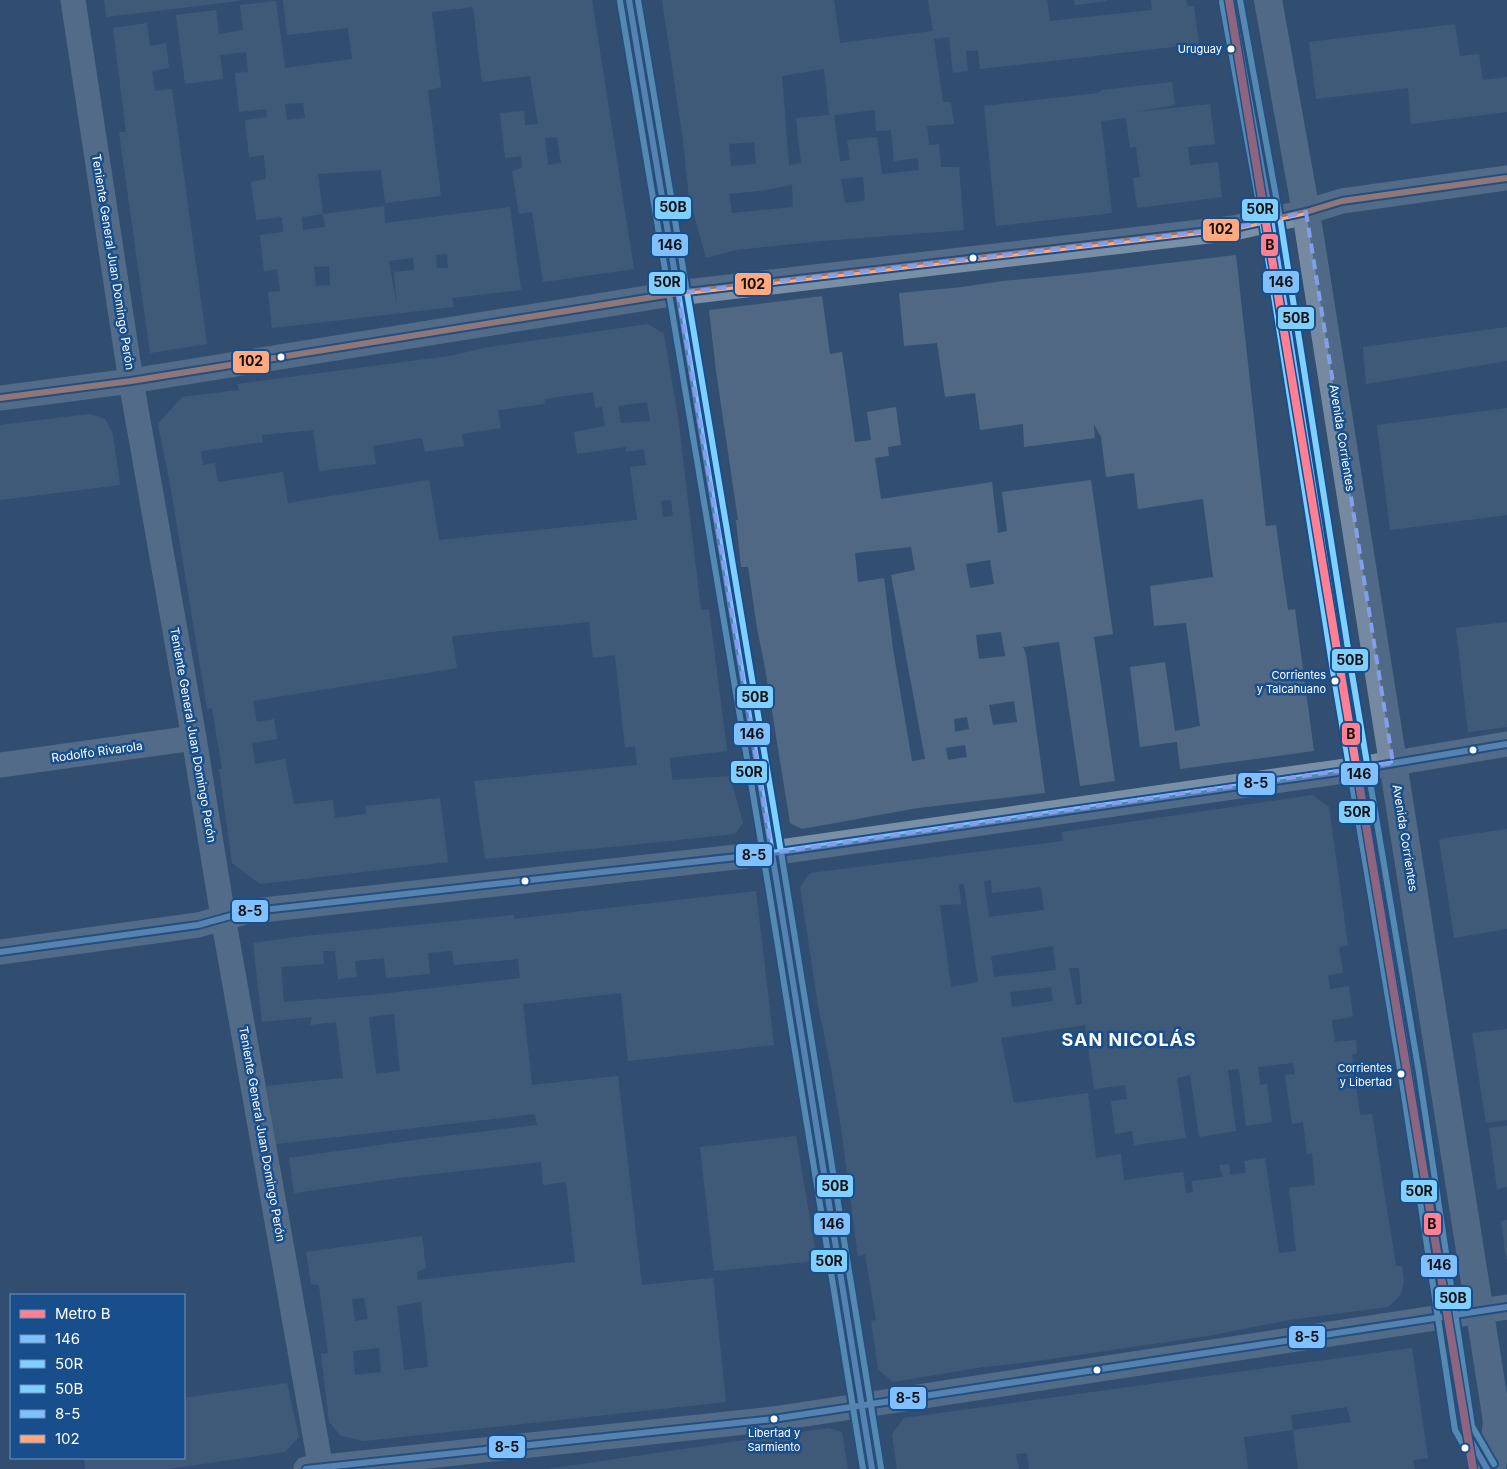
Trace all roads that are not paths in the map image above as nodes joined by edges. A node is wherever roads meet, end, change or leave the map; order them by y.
1 (74, 0) edge
2 (629, 0) edge
3 (1231, 0) edge
4 (1268, 0) edge
5 (1507, 178) edge
6 (1306, 212) junction
7 (1271, 219) junction
8 (678, 293) junction
9 (131, 381) junction
10 (0, 398) edge
11 (194, 738) junction
12 (1507, 744) edge
13 (1393, 763) junction
14 (0, 765) edge
15 (1359, 769) junction
16 (772, 853) junction
17 (223, 917) junction
18 (0, 952) edge
19 (1507, 1307) edge
20 (1480, 1311) junction
21 (1447, 1316) junction
22 (862, 1405) junction
23 (316, 1468) edge
24 (872, 1469) edge
25 (1487, 1469) edge
26 (1492, 1469) edge

1 - 9 street, Teniente General Juan Domingo Perón
2 - 8 street
3 - 7 lane
4 - 6 street, Avenida Corrientes
5 - 6 street
6 - 7 street
6 - 13 street, Avenida Corrientes
7 - 8 street
7 - 15 lane
8 - 9 street
8 - 16 street
9 - 10 street
9 - 11 street, Teniente General Juan Domingo Perón
11 - 14 street, Rodolfo Rivarola
11 - 17 street, Teniente General Juan Domingo Perón
12 - 13 street
13 - 15 street
13 - 20 street, Avenida Corrientes
15 - 16 street
15 - 21 lane
16 - 17 street
16 - 22 street
17 - 18 street
17 - 23 street, Teniente General Juan Domingo Perón
19 - 20 street
20 - 21 street
20 - 26 street, Avenida Corrientes
21 - 22 street
21 - 25 lane
22 - 23 street
22 - 24 street

